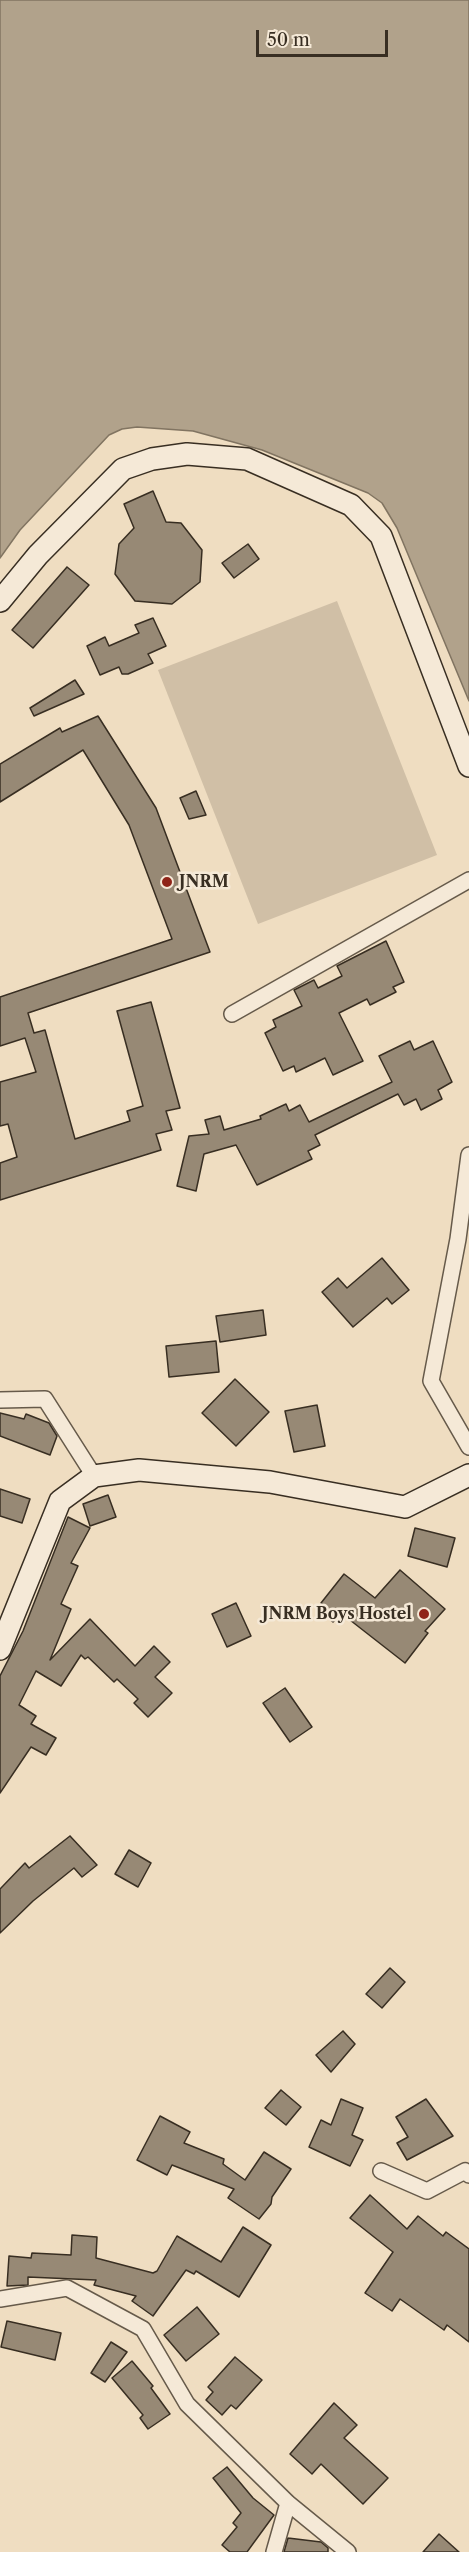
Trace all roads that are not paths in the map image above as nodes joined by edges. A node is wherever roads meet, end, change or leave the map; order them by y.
1 (0, 601) edge
2 (469, 766) edge
3 (469, 880) edge
4 (232, 1014) dead end
5 (469, 1155) edge
6 (0, 1400) edge
7 (469, 1447) edge
8 (469, 1475) edge
9 (94, 1476) junction
10 (0, 1649) edge
11 (381, 2171) dead end
12 (469, 2175) edge
13 (0, 2299) edge
14 (288, 2503) junction
15 (274, 2552) edge
16 (348, 2552) edge

1 - 2 main road
3 - 4 street
5 - 7 street
6 - 9 street
8 - 9 main road
9 - 10 main road
11 - 12 street
13 - 14 street
14 - 15 street
14 - 16 street

